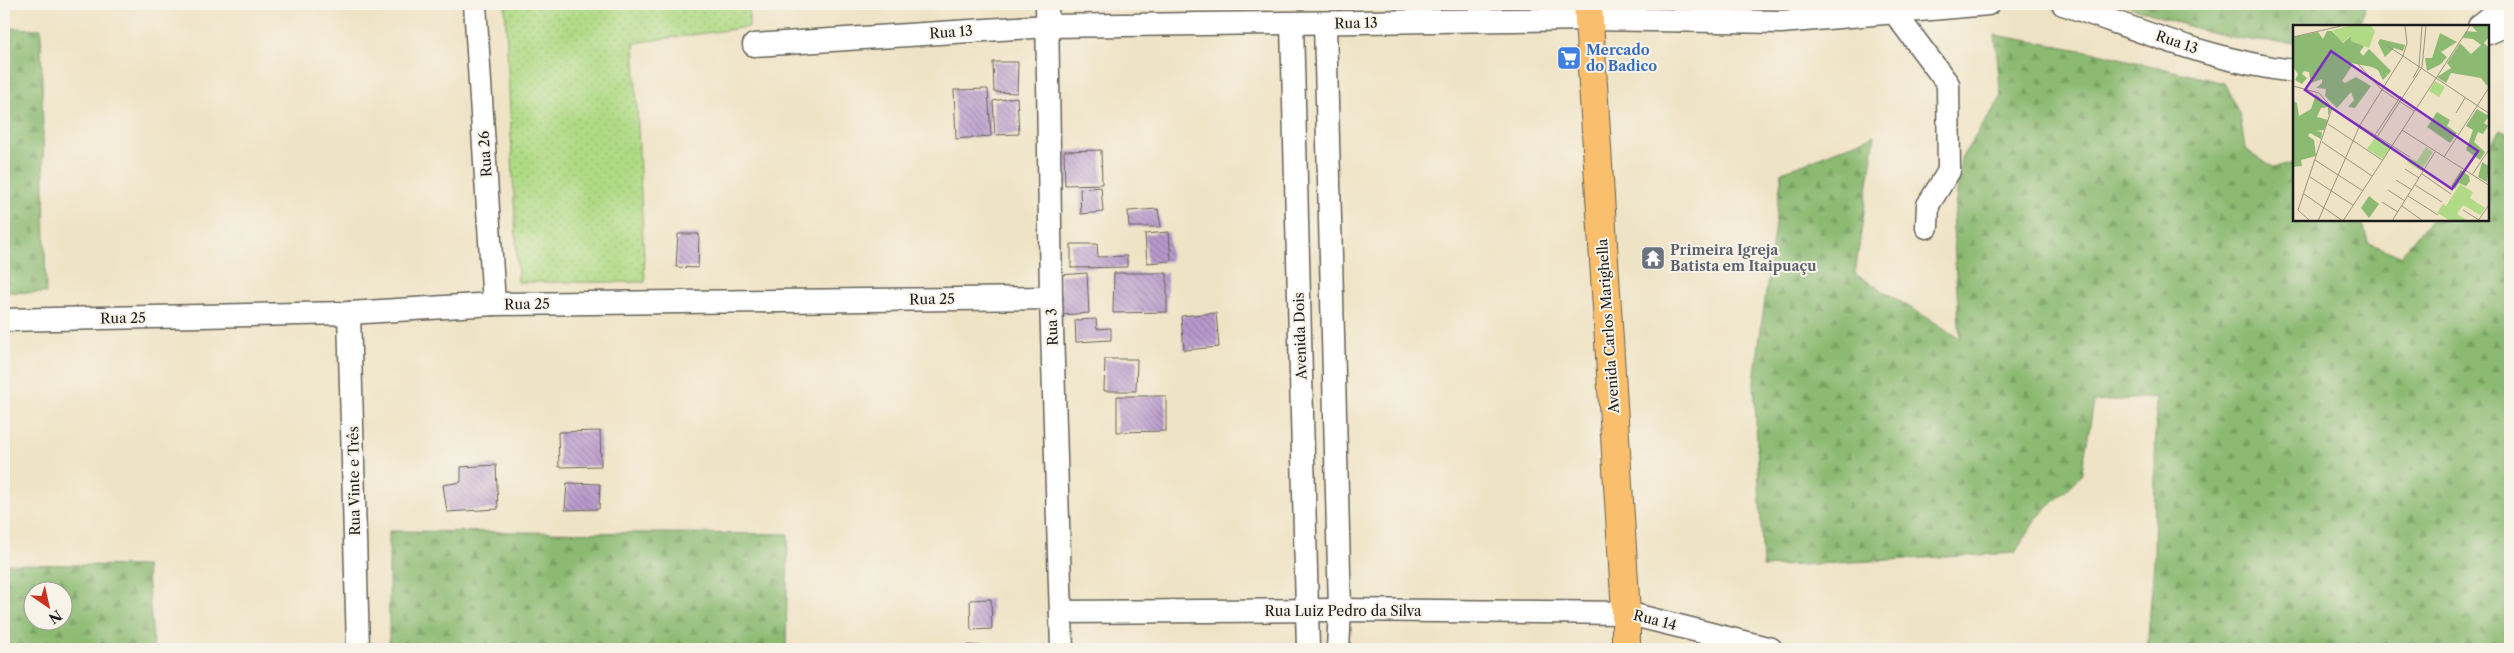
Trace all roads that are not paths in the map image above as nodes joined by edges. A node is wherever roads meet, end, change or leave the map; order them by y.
1 (475, 4) edge
2 (1988, 4) edge
3 (2062, 4) edge
4 (2507, 4) edge
5 (1589, 11) edge
6 (1894, 12) junction
7 (1047, 15) edge
8 (1292, 24) junction
9 (1325, 24) junction
10 (2510, 24) edge
11 (2480, 25) edge
12 (2489, 33) edge
13 (754, 45) dead end
14 (2293, 71) edge
15 (1927, 227) dead end
16 (1051, 298) junction
17 (494, 304) junction
18 (350, 313) junction
19 (4, 320) edge
20 (1307, 610) junction
21 (1340, 610) junction
22 (1061, 612) junction
23 (1626, 613) junction
24 (358, 649) edge
25 (1062, 649) edge
26 (1308, 649) edge
27 (1338, 649) edge
28 (1626, 649) edge
29 (1771, 649) edge

1 - 17 street, Rua 26
2 - 6 street, Rua 13
3 - 14 street, Rua 13
4 - 11 street
5 - 6 street, Rua 13
5 - 9 street, Rua 13
5 - 23 main road, Avenida Carlos Marighella
6 - 15 street
7 - 8 street, Rua 13
7 - 13 street, Rua 13
7 - 16 street, Rua 3
8 - 9 street, Rua 13
8 - 20 street, Avenida Dois
9 - 21 street
10 - 12 street
16 - 17 street, Rua 25
16 - 22 street, Rua 3
17 - 18 street, Rua 25
18 - 19 street, Rua 25
18 - 24 street, Rua Vinte e Três
20 - 21 street, Rua Luiz Pedro da Silva
20 - 22 street, Rua Luiz Pedro da Silva
20 - 26 street, Avenida Dois
21 - 23 street, Rua Luiz Pedro da Silva
21 - 27 street
22 - 25 street, Rua 3
23 - 28 main road, Avenida Carlos Marighella
23 - 29 street, Rua 14

